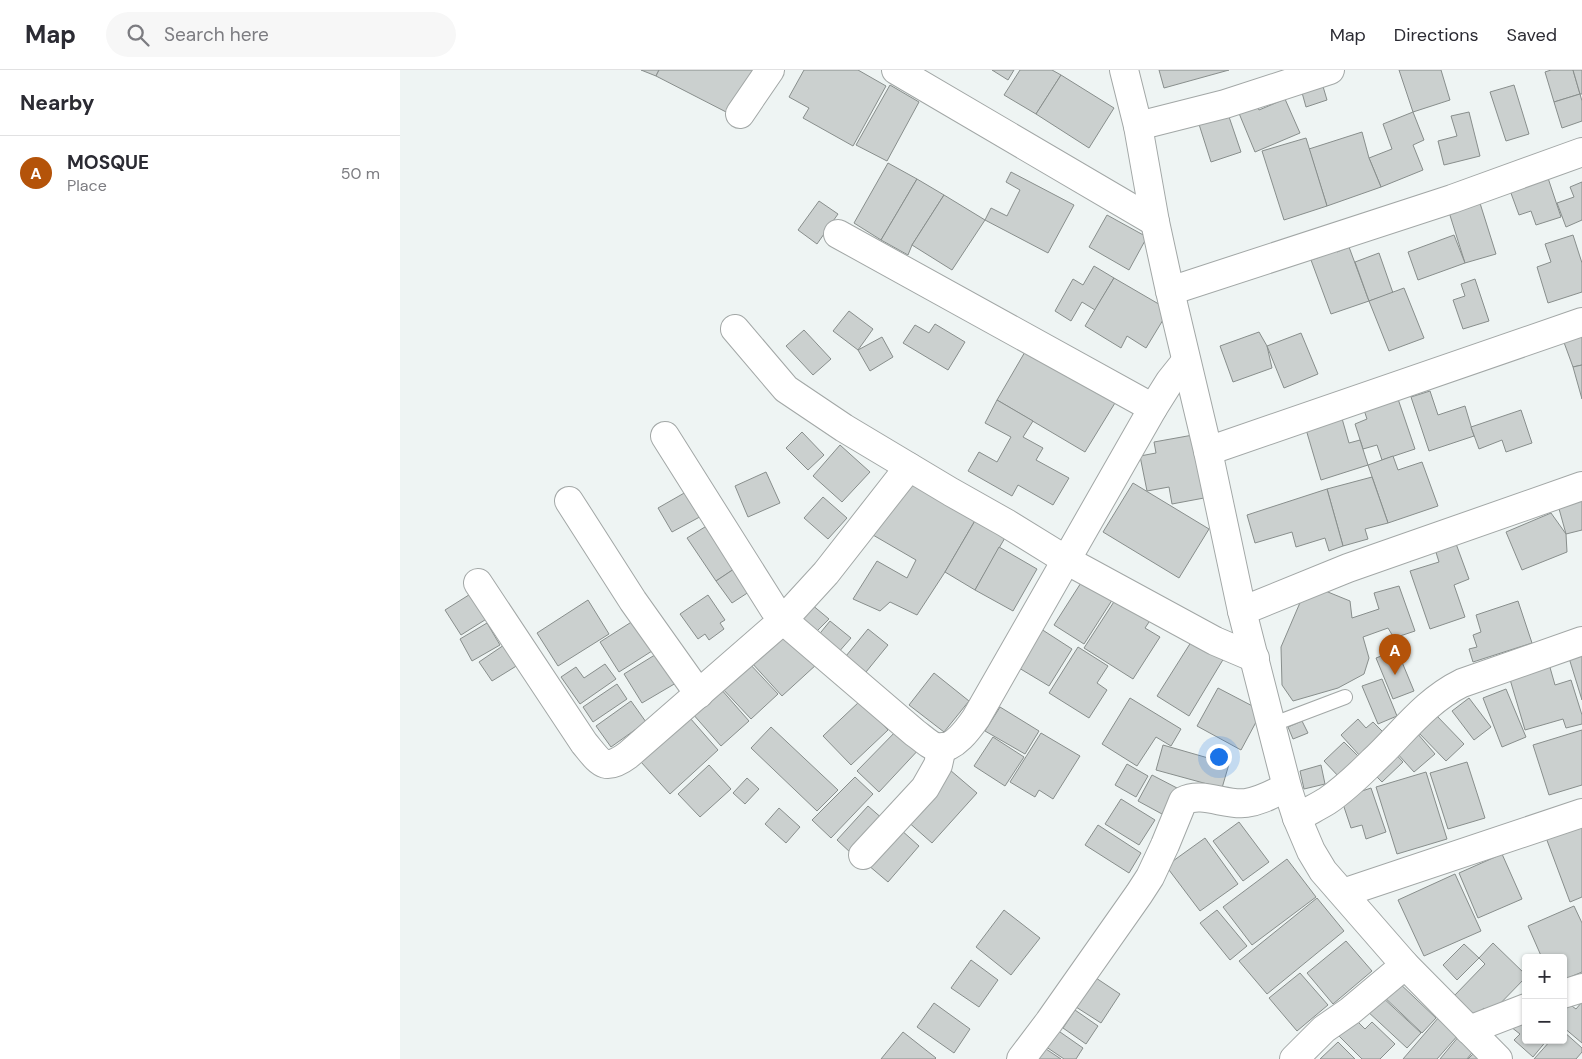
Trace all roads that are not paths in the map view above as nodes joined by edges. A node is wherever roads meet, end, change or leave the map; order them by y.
1 (770, 70) edge
2 (896, 70) edge
3 (1124, 70) edge
4 (1330, 70) edge
5 (740, 114) dead end
6 (1138, 126) junction
7 (1582, 152) edge
8 (1155, 222) junction
9 (838, 234) dead end
10 (1170, 291) junction
11 (1582, 322) edge
12 (735, 329) dead end
13 (1186, 361) junction
14 (1153, 408) junction
15 (665, 436) dead end
16 (1208, 451) junction
17 (909, 467) junction
18 (1582, 486) edge
19 (569, 501) dead end
20 (1066, 560) junction
21 (478, 583) dead end
22 (1242, 611) junction
23 (783, 620) junction
24 (1582, 641) edge
25 (1255, 658) junction
26 (699, 694) junction
27 (1344, 697) dead end
28 (1271, 725) junction
29 (942, 747) junction
30 (1287, 787) junction
31 (1582, 813) edge
32 (1297, 818) junction
33 (863, 855) dead end
34 (1342, 893) junction
35 (1405, 965) junction
36 (1582, 988) edge
37 (1567, 993) edge
38 (1522, 1010) edge
39 (1469, 1030) junction
40 (1021, 1059) edge
41 (1294, 1059) edge
42 (1498, 1059) edge

1 - 5 street
2 - 8 street
3 - 6 street
4 - 6 street
6 - 8 street
7 - 10 street
8 - 10 street
9 - 14 street
10 - 13 street
11 - 16 street
12 - 17 street
13 - 14 street
13 - 16 street
14 - 20 street
15 - 23 street
16 - 22 street
17 - 20 street
17 - 23 street
18 - 22 street
19 - 26 street
20 - 25 street
20 - 29 street
21 - 26 street
22 - 25 street
23 - 26 street
23 - 29 street
24 - 32 street
25 - 28 street
27 - 28 lane
28 - 30 street
29 - 33 street
30 - 32 street
30 - 40 street
31 - 34 street
32 - 34 street
34 - 35 street
35 - 39 street
35 - 41 street
36 - 37 street
38 - 39 street
39 - 42 street

